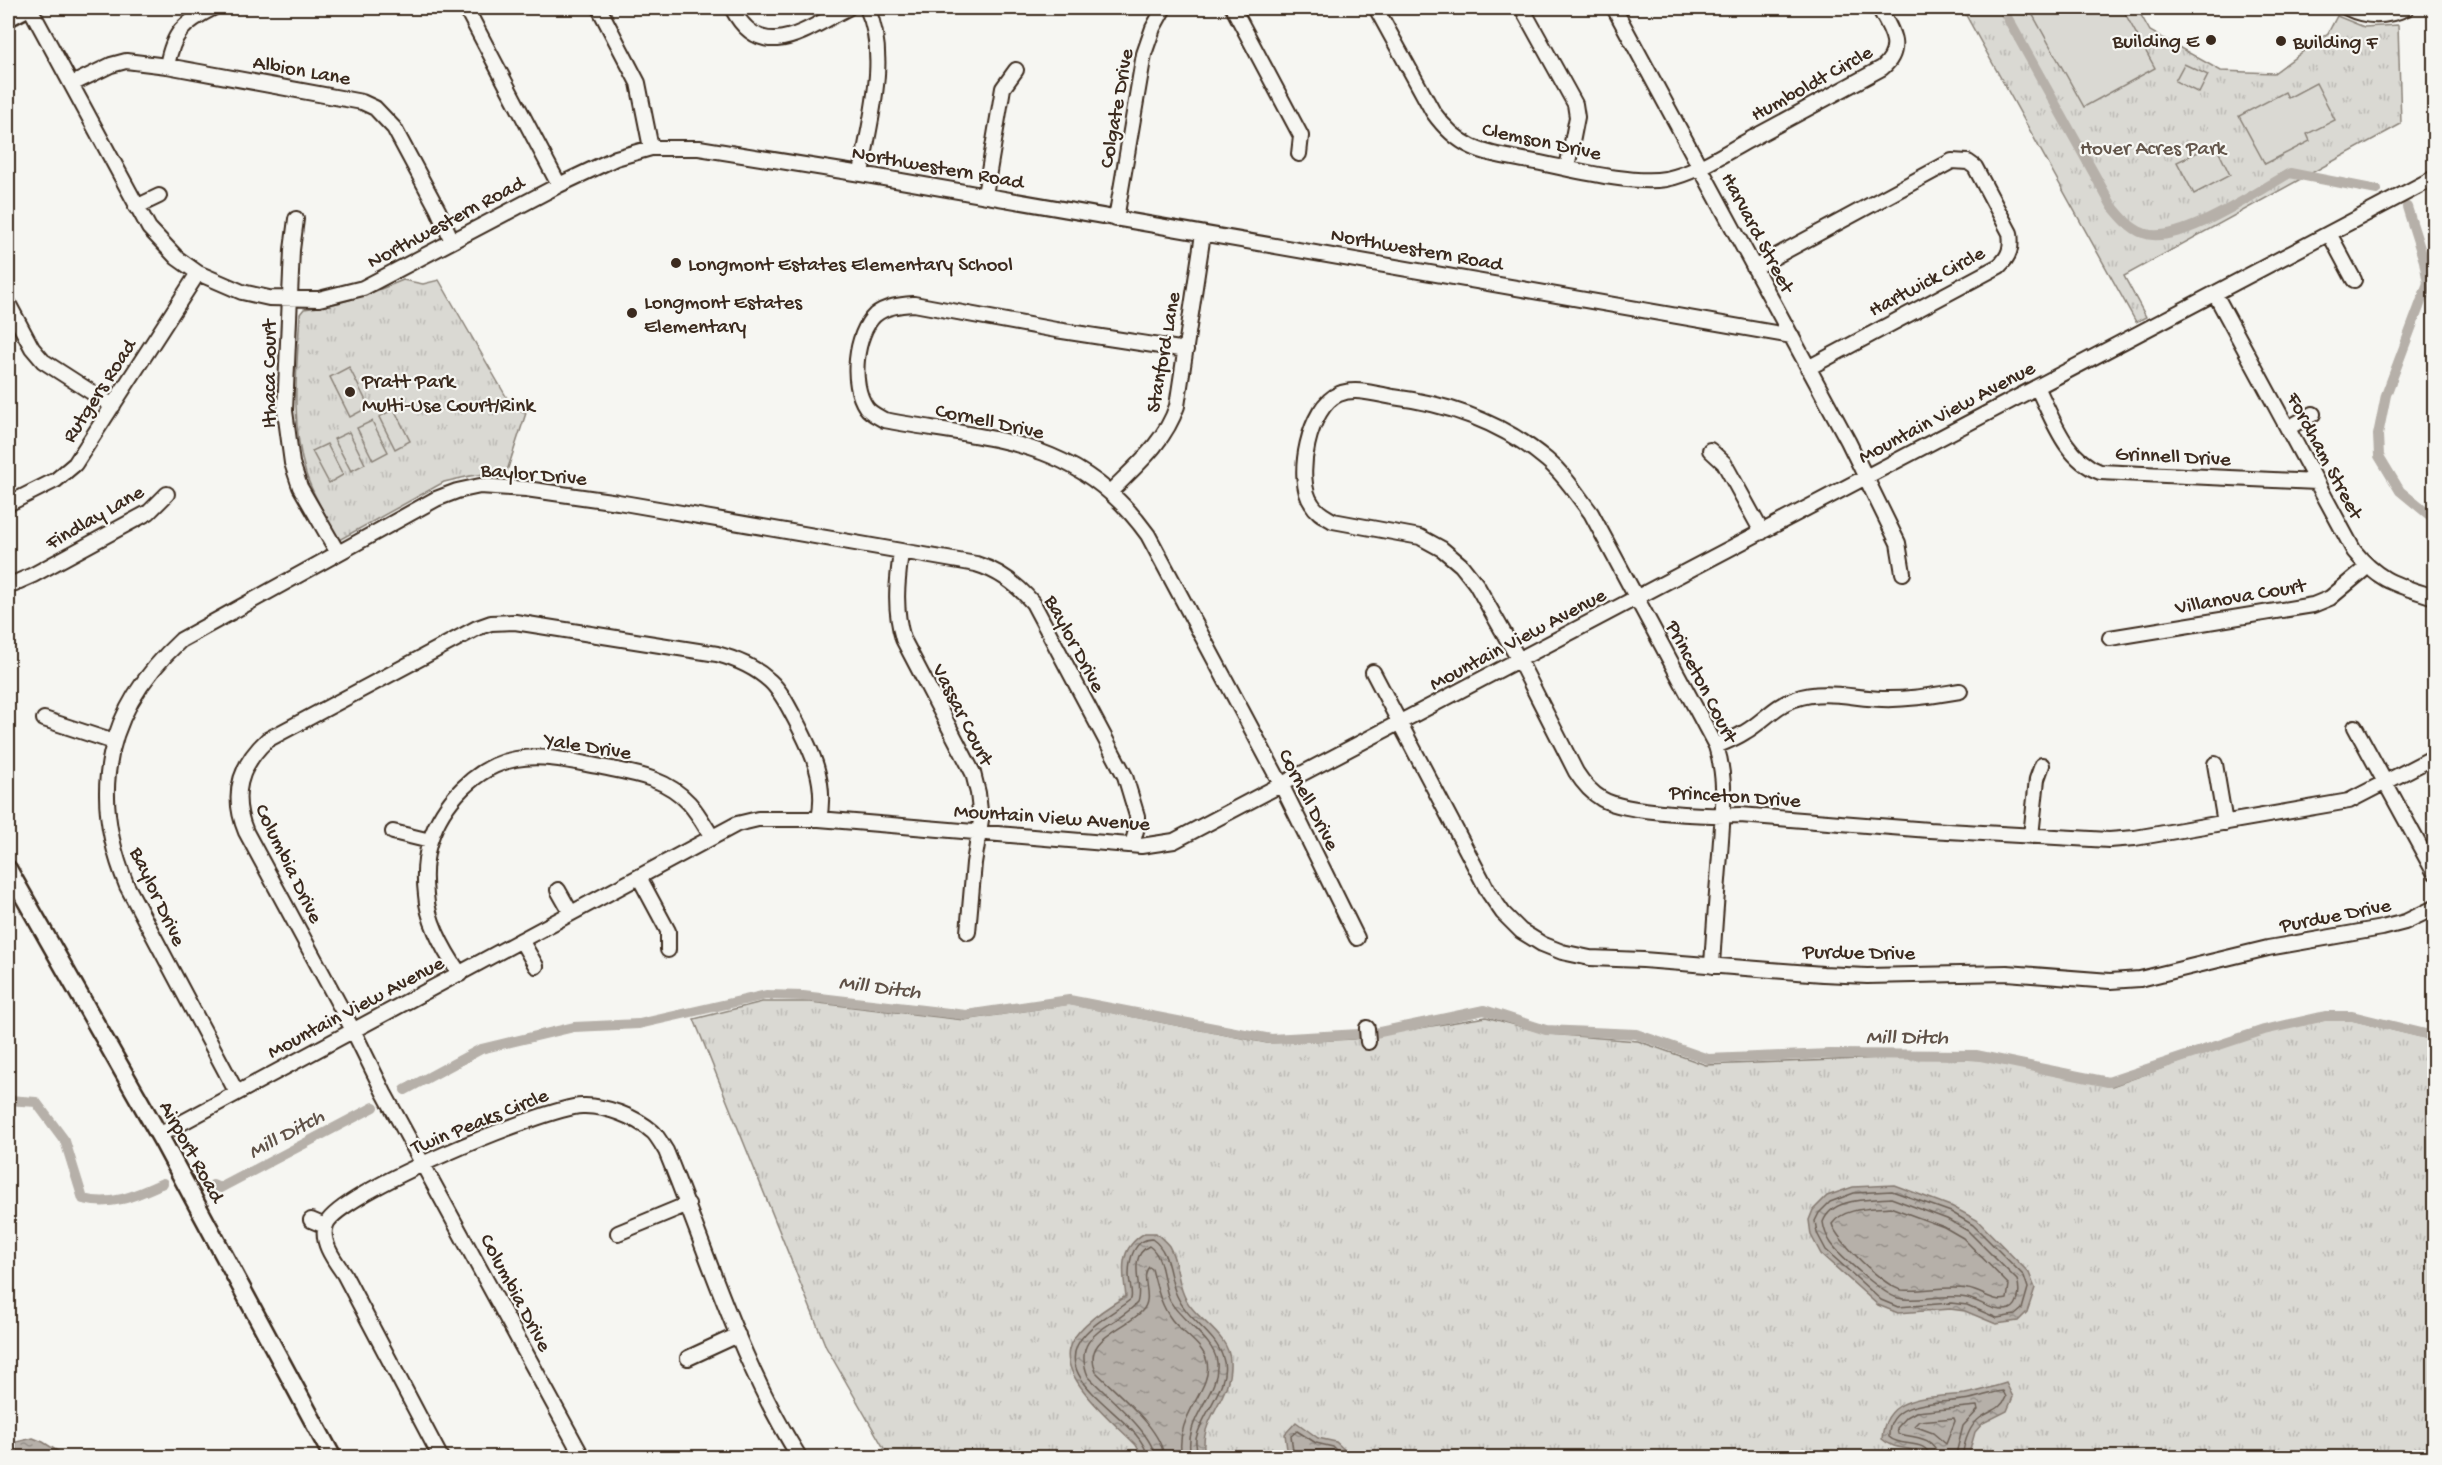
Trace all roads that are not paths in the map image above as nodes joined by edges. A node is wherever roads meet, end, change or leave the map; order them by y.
1 (29, 8) edge
2 (213, 8) edge
3 (466, 8) edge
4 (599, 8) edge
5 (732, 8) edge
6 (848, 8) edge
7 (867, 8) edge
8 (1164, 8) edge
9 (1233, 8) edge
10 (1376, 8) edge
11 (1522, 8) edge
12 (1614, 8) edge
13 (1879, 8) edge
14 (2348, 8) edge
15 (2407, 8) edge
16 (8, 18) edge
17 (167, 66) junction
18 (1016, 70) dead end
19 (72, 84) junction
20 (651, 148) junction
21 (1299, 153) dead end
22 (1700, 167) junction
23 (1567, 168) junction
24 (861, 174) junction
25 (2434, 178) edge
26 (559, 185) junction
27 (985, 195) junction
28 (159, 196) dead end
29 (136, 207) junction
30 (296, 219) dead end
31 (1116, 219) junction
32 (1203, 234) junction
33 (2330, 235) junction
34 (452, 241) junction
35 (1754, 268) junction
36 (198, 273) junction
37 (2354, 280) dead end
38 (2215, 294) junction
39 (289, 300) junction
40 (8, 303) edge
41 (1792, 336) junction
42 (1186, 350) junction
43 (1808, 368) junction
44 (2037, 387) junction
45 (112, 406) junction
46 (2313, 414) dead end
47 (2288, 428) junction
48 (1710, 450) dead end
49 (1866, 477) junction
50 (2317, 482) junction
51 (1111, 491) junction
52 (167, 494) dead end
53 (8, 504) edge
54 (1762, 532) junction
55 (901, 552) junction
56 (338, 553) junction
57 (2367, 567) junction
58 (1904, 573) dead end
59 (8, 586) edge
60 (2434, 597) edge
61 (1636, 599) junction
62 (2110, 638) dead end
63 (1519, 660) junction
64 (1373, 672) dead end
65 (1960, 691) dead end
66 (44, 719) dead end
67 (1401, 723) junction
68 (2355, 727) dead end
69 (114, 742) junction
70 (1716, 746) junction
71 (2434, 757) edge
72 (2215, 764) dead end
73 (2042, 765) dead end
74 (2387, 782) junction
75 (1282, 786) junction
76 (1722, 816) junction
77 (819, 819) junction
78 (2225, 823) junction
79 (393, 832) dead end
80 (979, 833) junction
81 (2031, 836) junction
82 (712, 837) junction
83 (430, 841) junction
84 (1132, 845) junction
85 (8, 869) edge
86 (2434, 872) edge
87 (639, 877) junction
88 (558, 890) dead end
89 (2434, 908) edge
90 (570, 913) junction
91 (968, 933) dead end
92 (1357, 938) dead end
93 (521, 940) junction
94 (668, 950) dead end
95 (536, 966) dead end
96 (1712, 966) junction
97 (460, 974) junction
98 (354, 1032) junction
99 (237, 1094) junction
100 (159, 1135) junction
101 (424, 1163) junction
102 (688, 1204) junction
103 (311, 1220) dead end
104 (325, 1226) junction
105 (618, 1233) dead end
106 (738, 1335) junction
107 (688, 1358) dead end
108 (796, 1456) edge
109 (333, 1458) edge
110 (441, 1458) edge
111 (583, 1458) edge

1 - 16 main road
1 - 19 street, Northwestern Road
2 - 17 street
3 - 26 street
4 - 20 street
5 - 6 street
7 - 24 street
8 - 31 street, Colgate Drive
9 - 21 street
10 - 23 street, Clemson Drive
11 - 23 street
12 - 22 street, Harvard Street
13 - 22 street, Humboldt Circle
14 - 15 street
17 - 19 street, Albion Lane
17 - 34 street, Albion Lane
18 - 27 street
19 - 29 street, Northwestern Road
20 - 24 street, Northwestern Road
20 - 26 street, Northwestern Road
22 - 23 street, Clemson Drive
22 - 35 street, Harvard Street
24 - 27 street, Northwestern Road
25 - 33 street, Mountain View Avenue
26 - 34 street, Northwestern Road
27 - 31 street, Northwestern Road
28 - 29 street
29 - 36 street, Northwestern Road
30 - 39 street, Ithaca Court
31 - 32 street, Northwestern Road
32 - 41 street, Northwestern Road
32 - 42 street, Stanford Lane
33 - 37 street
33 - 38 street, Mountain View Avenue
34 - 39 street, Northwestern Road
35 - 41 street, Harvard Street
35 - 43 street, Hartwick Circle
36 - 39 street, Northwestern Road
36 - 45 street, Rutgers Road
38 - 44 street, Mountain View Avenue
38 - 47 street, Fordham Street
39 - 56 street, Ithaca Court
40 - 45 street
41 - 43 street, Harvard Street
42 - 51 street, Stanford Lane
42 - 51 street, Cornell Drive
43 - 49 street, Harvard Street
44 - 49 street, Mountain View Avenue
44 - 50 street, Grinnell Drive
45 - 53 street, Rutgers Road
46 - 47 street
47 - 50 street, Fordham Street
48 - 54 street
49 - 54 street, Mountain View Avenue
49 - 58 street, Harvard Street
50 - 57 street, Fordham Street
51 - 75 street, Cornell Drive
52 - 59 street, Findlay Lane
54 - 61 street, Mountain View Avenue
55 - 56 street, Baylor Drive
55 - 80 street, Vassar Court
55 - 84 street, Baylor Drive
56 - 69 street, Baylor Drive
57 - 60 street, Fordham Street
57 - 62 street, Villanova Court
61 - 63 street, Mountain View Avenue
61 - 63 street, Princeton Court
61 - 70 street, Princeton Court
63 - 67 street, Mountain View Avenue
63 - 76 street, Princeton Drive
64 - 67 street, Purdue Drive
65 - 70 street
66 - 69 street
67 - 75 street, Mountain View Avenue
67 - 96 street, Purdue Drive
68 - 74 street
69 - 99 street, Baylor Drive
70 - 76 street, Princeton Court
71 - 74 street, Princeton Drive
72 - 78 street
73 - 81 street
74 - 78 street, Princeton Drive
74 - 86 street
75 - 84 street, Mountain View Avenue
75 - 92 street, Cornell Drive
76 - 81 street, Princeton Drive
76 - 96 street, Princeton Court
77 - 80 street, Mountain View Avenue
77 - 82 street, Mountain View Avenue
77 - 98 street, Columbia Drive
78 - 81 street, Princeton Drive
79 - 83 street
80 - 84 street, Mountain View Avenue
80 - 91 street, Vassar Court
82 - 83 street, Yale Drive
82 - 87 street, Mountain View Avenue
83 - 97 street, Yale Drive
85 - 100 main road, Airport Road
87 - 90 street, Mountain View Avenue
87 - 94 street
88 - 90 street
89 - 96 street, Purdue Drive
90 - 93 street, Mountain View Avenue
93 - 95 street
93 - 97 street, Mountain View Avenue
97 - 98 street, Mountain View Avenue
98 - 99 street, Mountain View Avenue
98 - 101 street, Columbia Drive
99 - 100 street, Mountain View Avenue
100 - 109 main road, Airport Road
101 - 102 street, Twin Peaks Circle
101 - 104 street, Twin Peaks Circle
101 - 111 street, Columbia Drive
102 - 105 street
102 - 106 street, Twin Peaks Circle
103 - 104 street
104 - 110 street
106 - 107 street
106 - 108 street, Twin Peaks Circle

